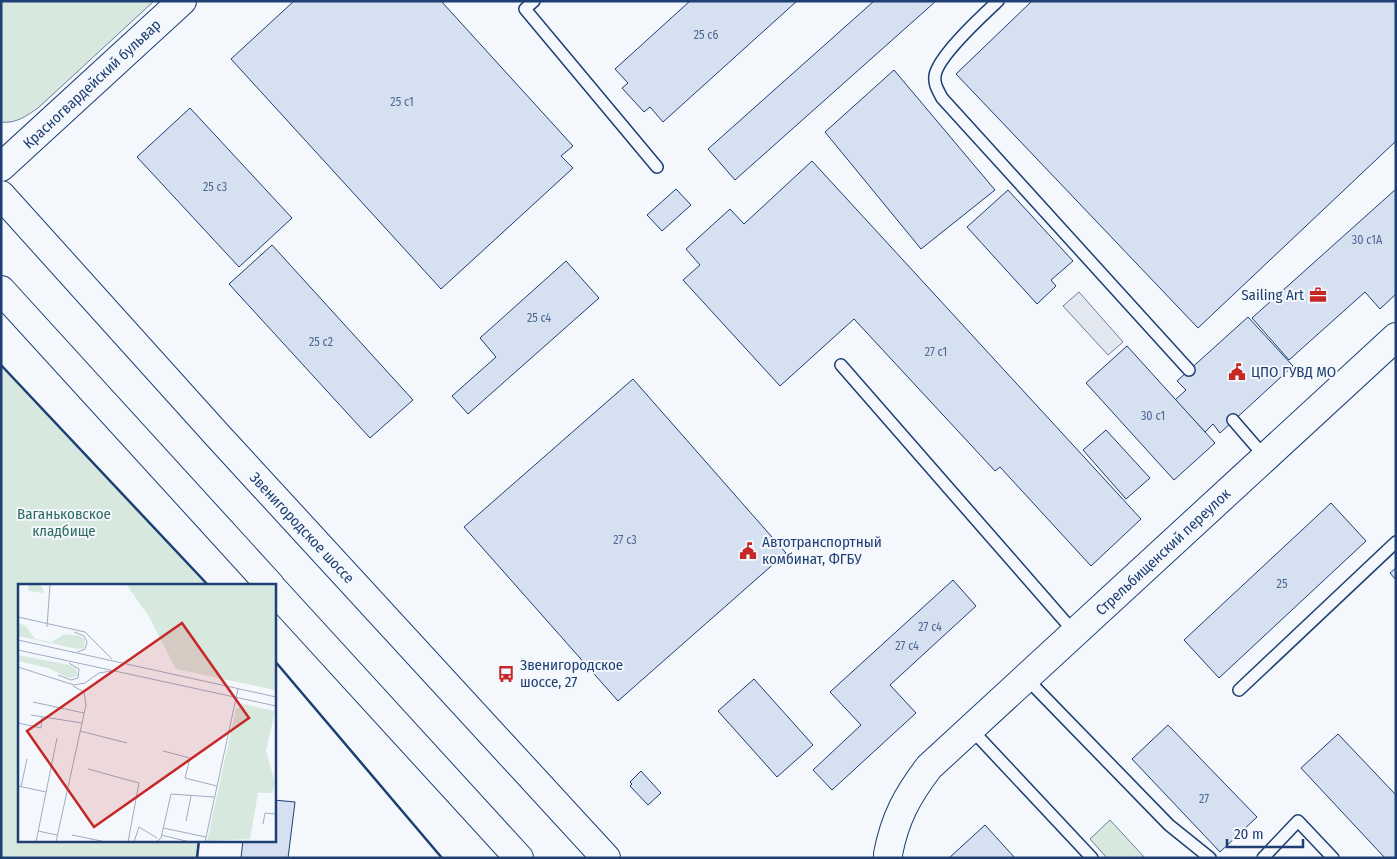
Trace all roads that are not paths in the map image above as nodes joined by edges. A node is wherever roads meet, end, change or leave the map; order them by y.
1 (182, 1) edge
2 (534, 1) edge
3 (998, 1) edge
4 (1, 167) edge
5 (657, 167) dead end
6 (1, 195) edge
7 (1, 290) edge
8 (1396, 337) edge
9 (840, 365) dead end
10 (1189, 370) dead end
11 (1234, 420) dead end
12 (1265, 457) junction
13 (1396, 542) edge
14 (269, 584) edge
15 (275, 591) edge
16 (1075, 633) junction
17 (1026, 678) junction
18 (1238, 690) dead end
19 (971, 729) junction
20 (572, 822) junction
21 (518, 858) edge
22 (606, 858) edge
23 (619, 858) edge
24 (888, 858) edge
25 (1092, 858) edge
26 (1210, 858) edge
27 (1263, 858) edge
28 (1333, 858) edge

1 - 4 main road, Красногвардейский бульвар
2 - 5 lane
3 - 10 lane
6 - 20 main road, Звенигородское шоссе
7 - 14 main road
8 - 12 main road, Стрельбищенский переулок
9 - 16 lane
11 - 12 lane
12 - 16 main road, Стрельбищенский переулок
13 - 18 lane
15 - 21 main road
16 - 17 main road, Стрельбищенский переулок
17 - 19 main road, Стрельбищенский переулок
17 - 26 lane
19 - 24 main road, Стрельбищенский переулок
19 - 25 lane
20 - 22 main road, Звенигородское шоссе
20 - 23 main road
27 - 28 lane

